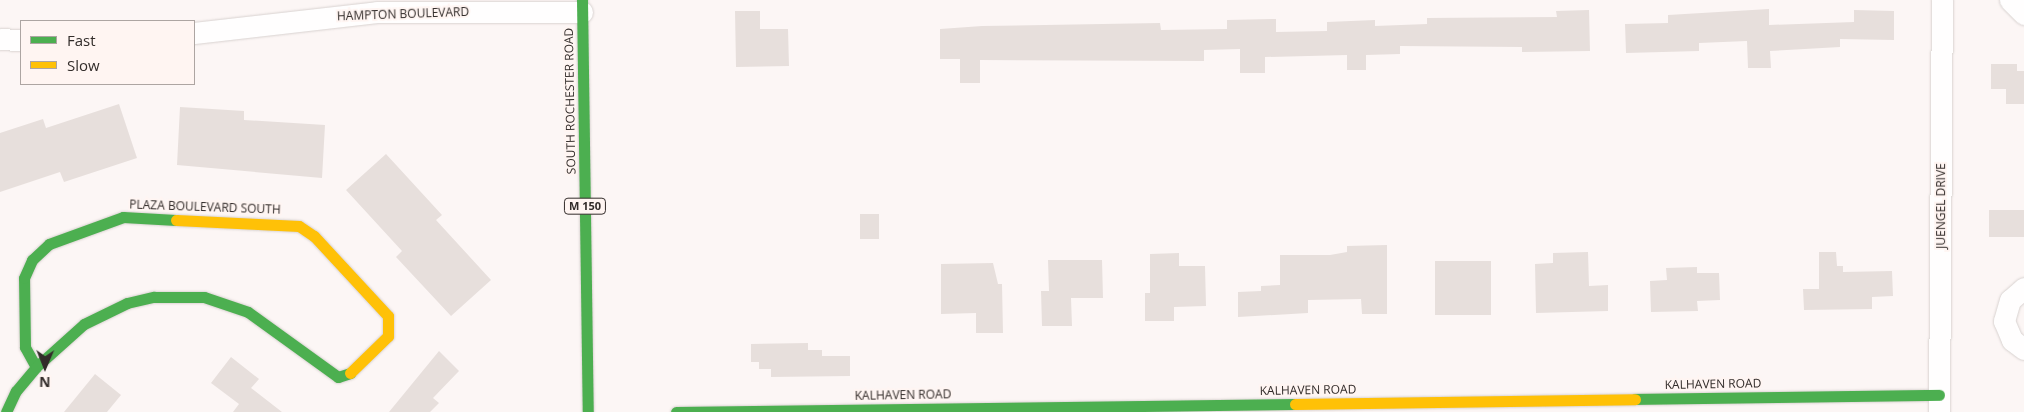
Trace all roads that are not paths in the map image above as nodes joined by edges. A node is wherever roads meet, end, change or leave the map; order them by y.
1 (1942, 0) edge
2 (2010, 0) edge
3 (582, 6) edge
4 (2024, 14) edge
5 (195, 33) edge
6 (0, 39) edge
7 (20, 40) edge
8 (2024, 288) edge
9 (2024, 349) edge
10 (36, 367) junction
11 (1939, 404) edge
12 (6, 412) edge
13 (588, 412) edge
14 (676, 412) edge

1 - 11 street, JUENGEL DRIVE
2 - 4 street
3 - 5 street, HAMPTON BOULEVARD
3 - 13 street, SOUTH ROCHESTER ROAD / M 150
6 - 7 street
8 - 9 street
10 - 10 street, PLAZA BOULEVARD SOUTH
10 - 12 street, PLAZA BOULEVARD SOUTH
11 - 14 street, KALHAVEN ROAD

